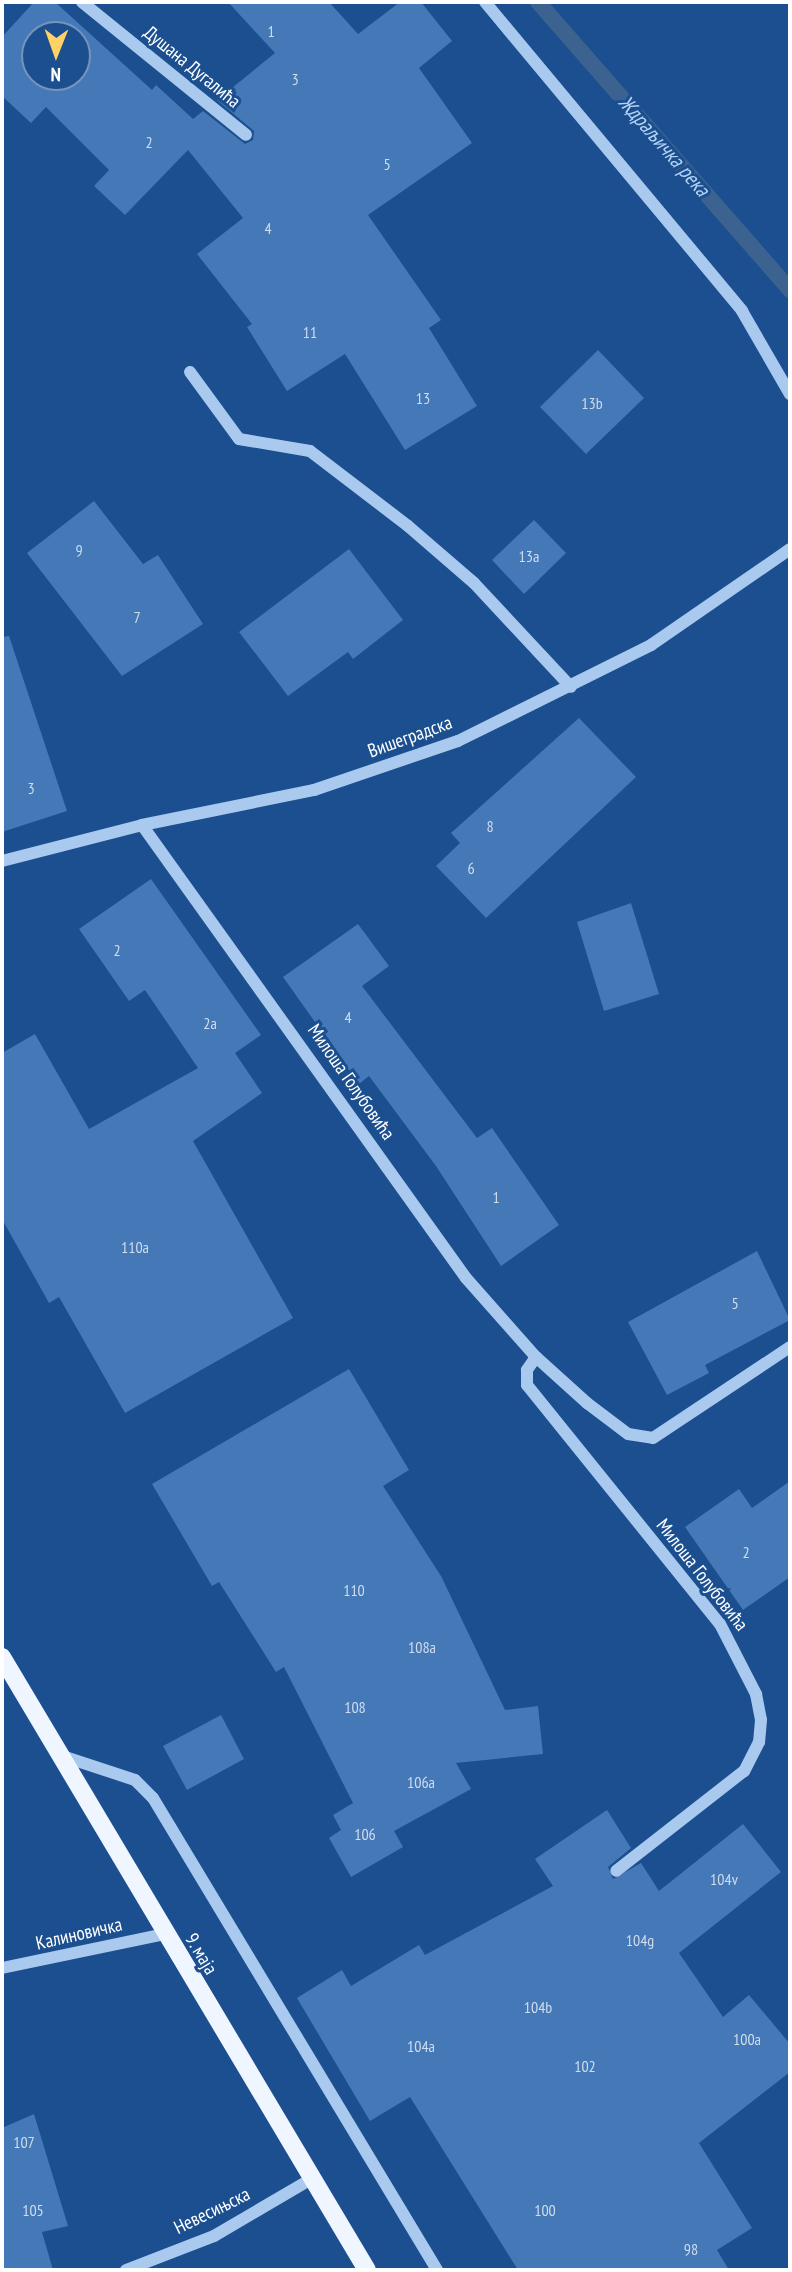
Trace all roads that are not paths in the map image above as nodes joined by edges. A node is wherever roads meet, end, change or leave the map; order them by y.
1 (82, 2) edge
2 (485, 2) edge
3 (246, 135) dead end
4 (190, 372) dead end
5 (790, 394) edge
6 (790, 549) edge
7 (570, 687) junction
8 (142, 825) junction
9 (2, 861) edge
10 (790, 1347) edge
11 (536, 1357) junction
12 (2, 1657) edge
13 (59, 1755) junction
14 (616, 1871) dead end
15 (165, 1934) junction
16 (2, 1968) edge
17 (311, 2179) junction
18 (125, 2270) edge
19 (367, 2270) edge
20 (437, 2270) edge

1 - 3 street, Душана Дугалића
2 - 5 street
4 - 7 street
6 - 7 street, Вишеградска
7 - 8 street, Вишеградска
8 - 9 street, Вишеградска
8 - 11 street, Милоша Голубовића
10 - 11 street, Милоша Голубовића
11 - 14 street, Милоша Голубовића
12 - 13 main road, 9. маја
13 - 15 main road, 9. маја
13 - 20 street
15 - 16 street, Калиновичка
15 - 17 main road, 9. маја
17 - 18 street, Невесињска
17 - 19 main road, 9. маја

